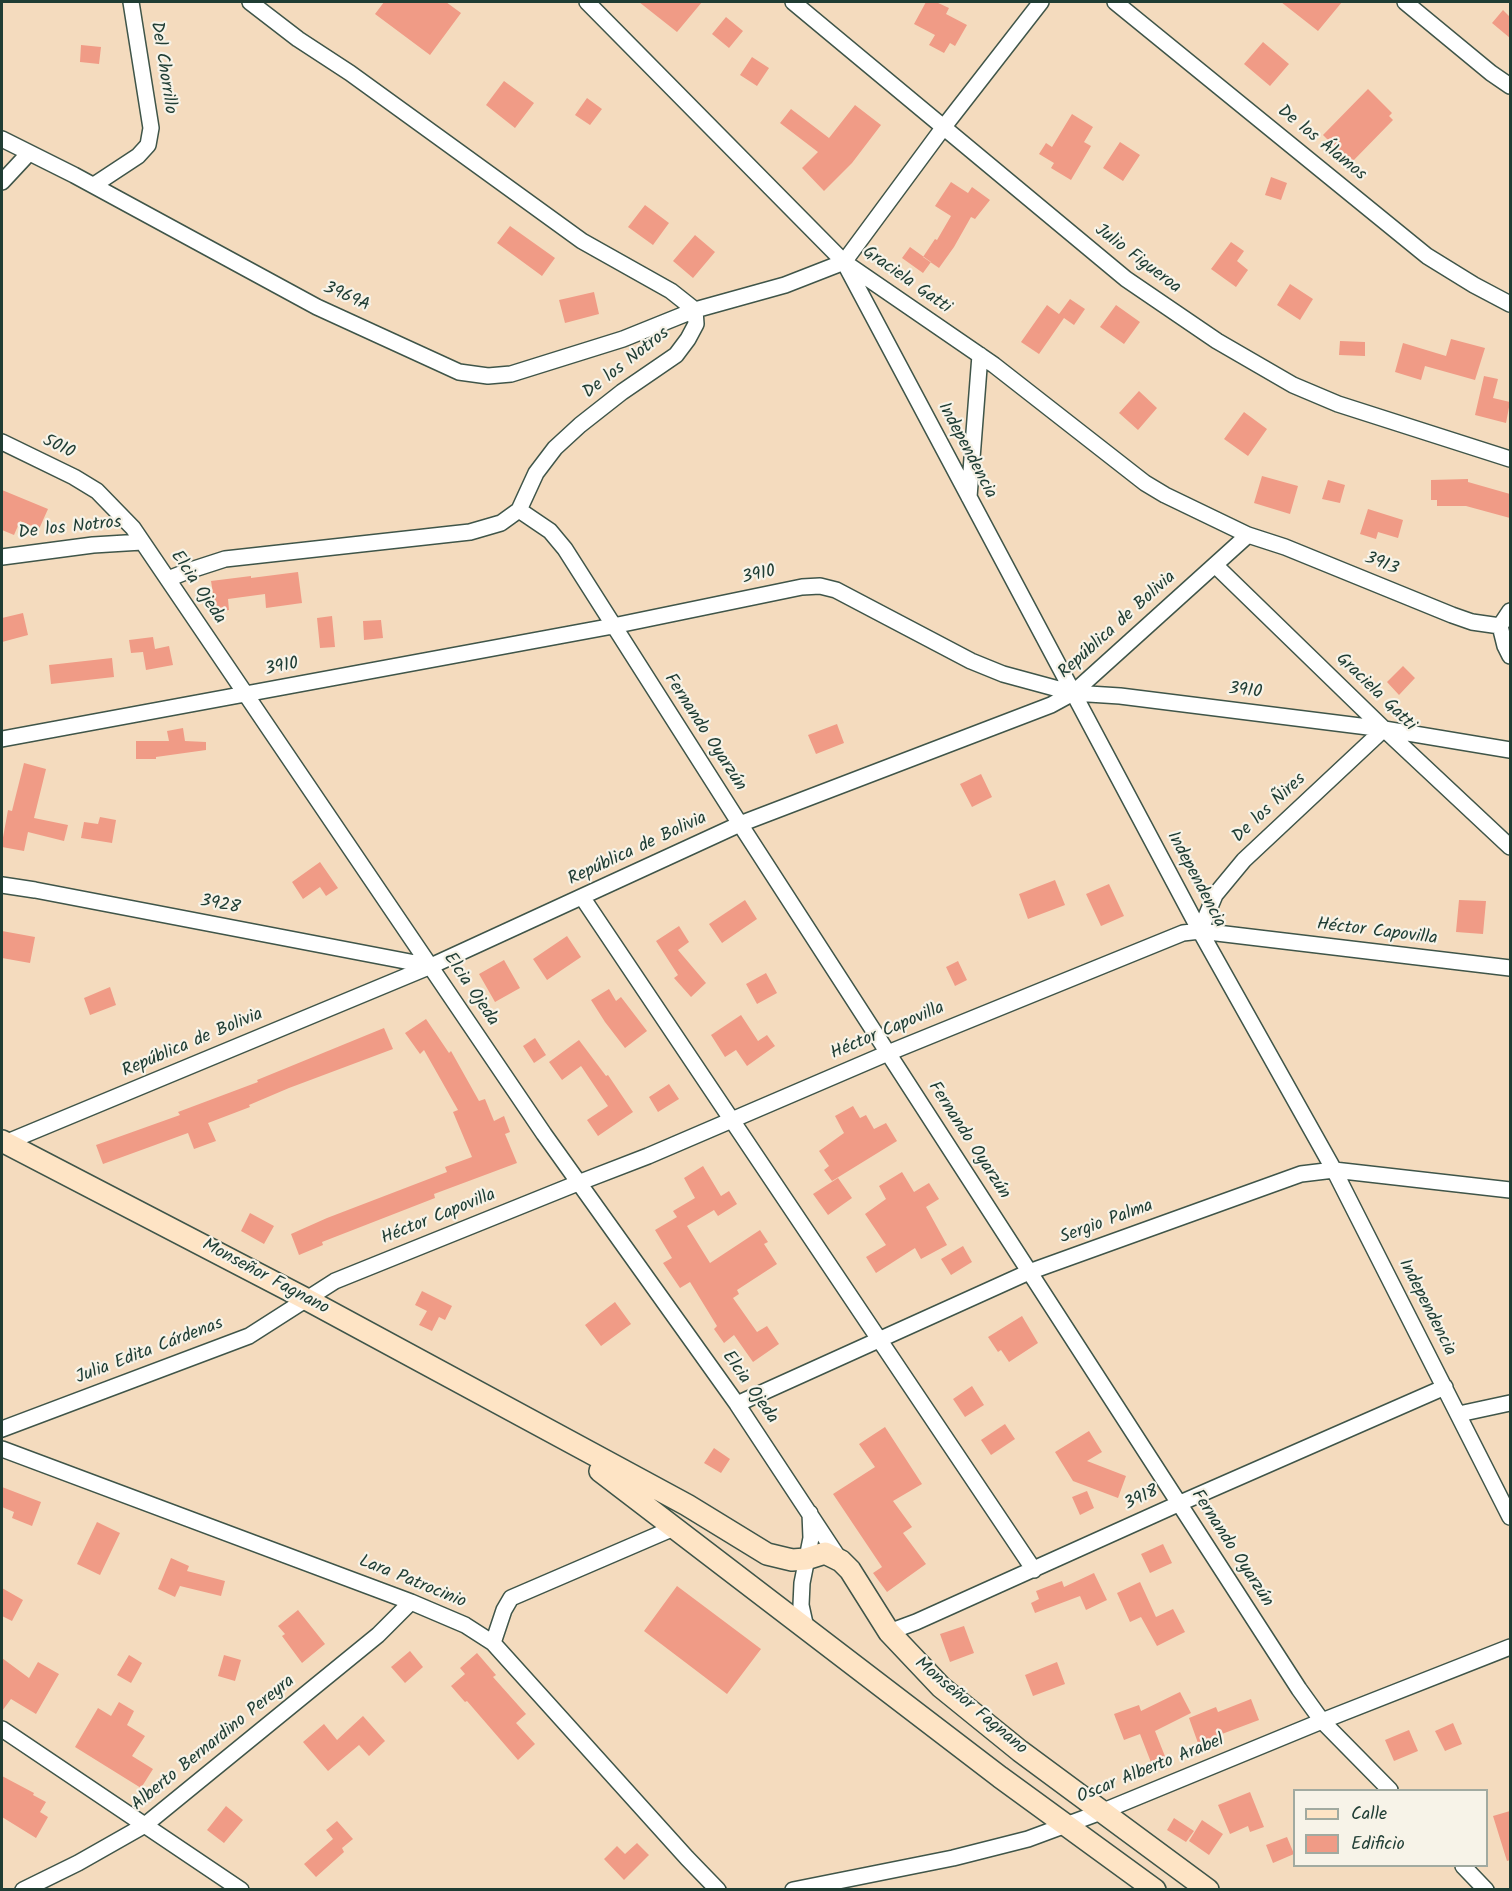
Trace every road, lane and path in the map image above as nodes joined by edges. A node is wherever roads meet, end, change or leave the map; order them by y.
1 (131, 2) edge
2 (250, 2) edge
3 (587, 2) edge
4 (793, 2) edge
5 (1041, 2) edge
6 (1115, 2) edge
7 (1405, 2) edge
8 (1510, 86) edge
9 (943, 128) junction
10 (2, 140) edge
11 (29, 153) junction
12 (2, 182) edge
13 (94, 185) junction
14 (844, 262) junction
15 (1510, 304) edge
16 (694, 310) junction
17 (980, 355) junction
18 (2, 442) edge
19 (1510, 459) edge
20 (97, 491) joint
21 (969, 497) junction
22 (519, 510) junction
23 (1248, 535) junction
24 (142, 542) junction
25 (2, 557) edge
26 (1215, 565) junction
27 (168, 579) junction
28 (1510, 611) edge
29 (613, 626) junction
30 (1500, 626) junction
31 (1510, 656) edge
32 (1073, 693) junction
33 (245, 694) junction
34 (1384, 729) junction
35 (2, 739) edge
36 (1510, 750) edge
37 (740, 824) junction
38 (1510, 848) edge
39 (2, 885) edge
40 (582, 897) junction
41 (1200, 931) junction
42 (431, 966) junction
43 (1510, 968) edge
44 (888, 1053) junction
45 (732, 1120) junction
46 (3, 1142) edge
47 (1334, 1170) junction
48 (578, 1183) junction
49 (1510, 1190) edge
50 (1029, 1272) junction
51 (306, 1299) junction
52 (879, 1340) junction
53 (1445, 1387) junction
54 (1510, 1403) edge
55 (737, 1404) junction
56 (1459, 1414) junction
57 (526, 1418) junction
58 (2, 1429) edge
59 (2, 1449) edge
60 (1178, 1504) junction
61 (810, 1513) junction
62 (1510, 1517) edge
63 (676, 1527) junction
64 (806, 1559) junction
65 (841, 1561) junction
66 (1034, 1570) junction
67 (411, 1602) junction
68 (806, 1628) junction
69 (889, 1632) junction
70 (493, 1643) junction
71 (1510, 1647) edge
72 (1322, 1721) junction
73 (2, 1729) edge
74 (1388, 1789) edge
75 (1101, 1812) junction
76 (145, 1825) junction
77 (1066, 1826) junction
78 (1464, 1867) edge
79 (22, 1890) edge
80 (241, 1890) edge
81 (718, 1890) edge
82 (793, 1890) edge
83 (1155, 1890) edge
84 (1208, 1890) edge
85 (1486, 1890) edge

1 - 13 street, Del Chorrillo
2 - 16 street
3 - 14 street, Graciela Gatti
4 - 9 street, Julio Figueroa
5 - 9 street
6 - 15 street, De los Álamos
7 - 8 street
9 - 14 street
9 - 19 street, Julio Figueroa
10 - 11 street, 3969A
11 - 12 street
11 - 13 street, 3969A
13 - 16 street, 3969A
14 - 16 street
14 - 17 street, Graciela Gatti
14 - 21 street, Independencia
16 - 22 street, De los Notros
17 - 21 street
17 - 23 street, Graciela Gatti
18 - 20 street, 5010
20 - 24 street, Elcia Ojeda
21 - 32 street, Independencia
22 - 27 street
22 - 29 street, Fernando Oyarzún
23 - 26 street, República de Bolivia
23 - 30 street, 3913
24 - 25 street, De los Notros
24 - 27 street, Elcia Ojeda
26 - 32 street, República de Bolivia
26 - 34 street, Graciela Gatti
27 - 33 street, Elcia Ojeda
28 - 30 street
29 - 32 street, 3910
29 - 33 street, 3910
29 - 37 street, Fernando Oyarzún
30 - 31 street
32 - 34 street, 3910
32 - 37 street, República de Bolivia
32 - 41 street, Independencia
33 - 35 street, 3910
33 - 42 street, Elcia Ojeda
34 - 36 street, 3910
34 - 38 street, Graciela Gatti
34 - 41 street, De los Ñires
37 - 40 street, República de Bolivia
37 - 44 street, Fernando Oyarzún
39 - 42 street, 3928
40 - 42 street, República de Bolivia
40 - 45 street
41 - 43 street, Héctor Capovilla
41 - 44 street, Héctor Capovilla
41 - 47 street, Independencia
42 - 46 street, República de Bolivia
42 - 48 street, Elcia Ojeda
44 - 45 street, Héctor Capovilla
44 - 50 street, Fernando Oyarzún
45 - 48 street, Héctor Capovilla
45 - 52 street
46 - 51 street, Monseñor Fagnano
47 - 49 street, Sergio Palma
47 - 50 street, Sergio Palma
47 - 53 street, Independencia
48 - 51 street, Héctor Capovilla
48 - 55 street, Elcia Ojeda
50 - 52 street, Sergio Palma
50 - 60 street, Fernando Oyarzún
51 - 57 street, Monseñor Fagnano
51 - 58 street, Julia Edita Cárdenas
52 - 55 street, Sergio Palma
52 - 66 street
53 - 56 street, Independencia
53 - 60 street, 3918
54 - 56 street
55 - 61 street, Elcia Ojeda
56 - 62 street, Independencia
57 - 63 street, Monseñor Fagnano
57 - 64 street, Monseñor Fagnano
59 - 67 street, Lara Patrocinio
60 - 66 street, 3918
60 - 72 street, Fernando Oyarzún
61 - 64 street
61 - 65 street, Elcia Ojeda
63 - 68 street, Monseñor Fagnano
63 - 70 street
64 - 65 street, Monseñor Fagnano
64 - 68 street
65 - 69 street, Monseñor Fagnano
66 - 69 street, 3918
67 - 70 street, Lara Patrocinio
67 - 76 street, Alberto Bernardino Pereyra
68 - 77 street, Monseñor Fagnano
69 - 75 street, Monseñor Fagnano
70 - 81 street, Lara Patrocinio
71 - 72 street, Oscar Alberto Arabel
72 - 74 street, Fernando Oyarzún
72 - 75 street, Oscar Alberto Arabel
73 - 76 street
75 - 77 street, Oscar Alberto Arabel
75 - 84 street, Monseñor Fagnano
76 - 79 street, Alberto Bernardino Pereyra
76 - 80 street
77 - 82 street, Oscar Alberto Arabel
77 - 83 street, Monseñor Fagnano
78 - 85 street

